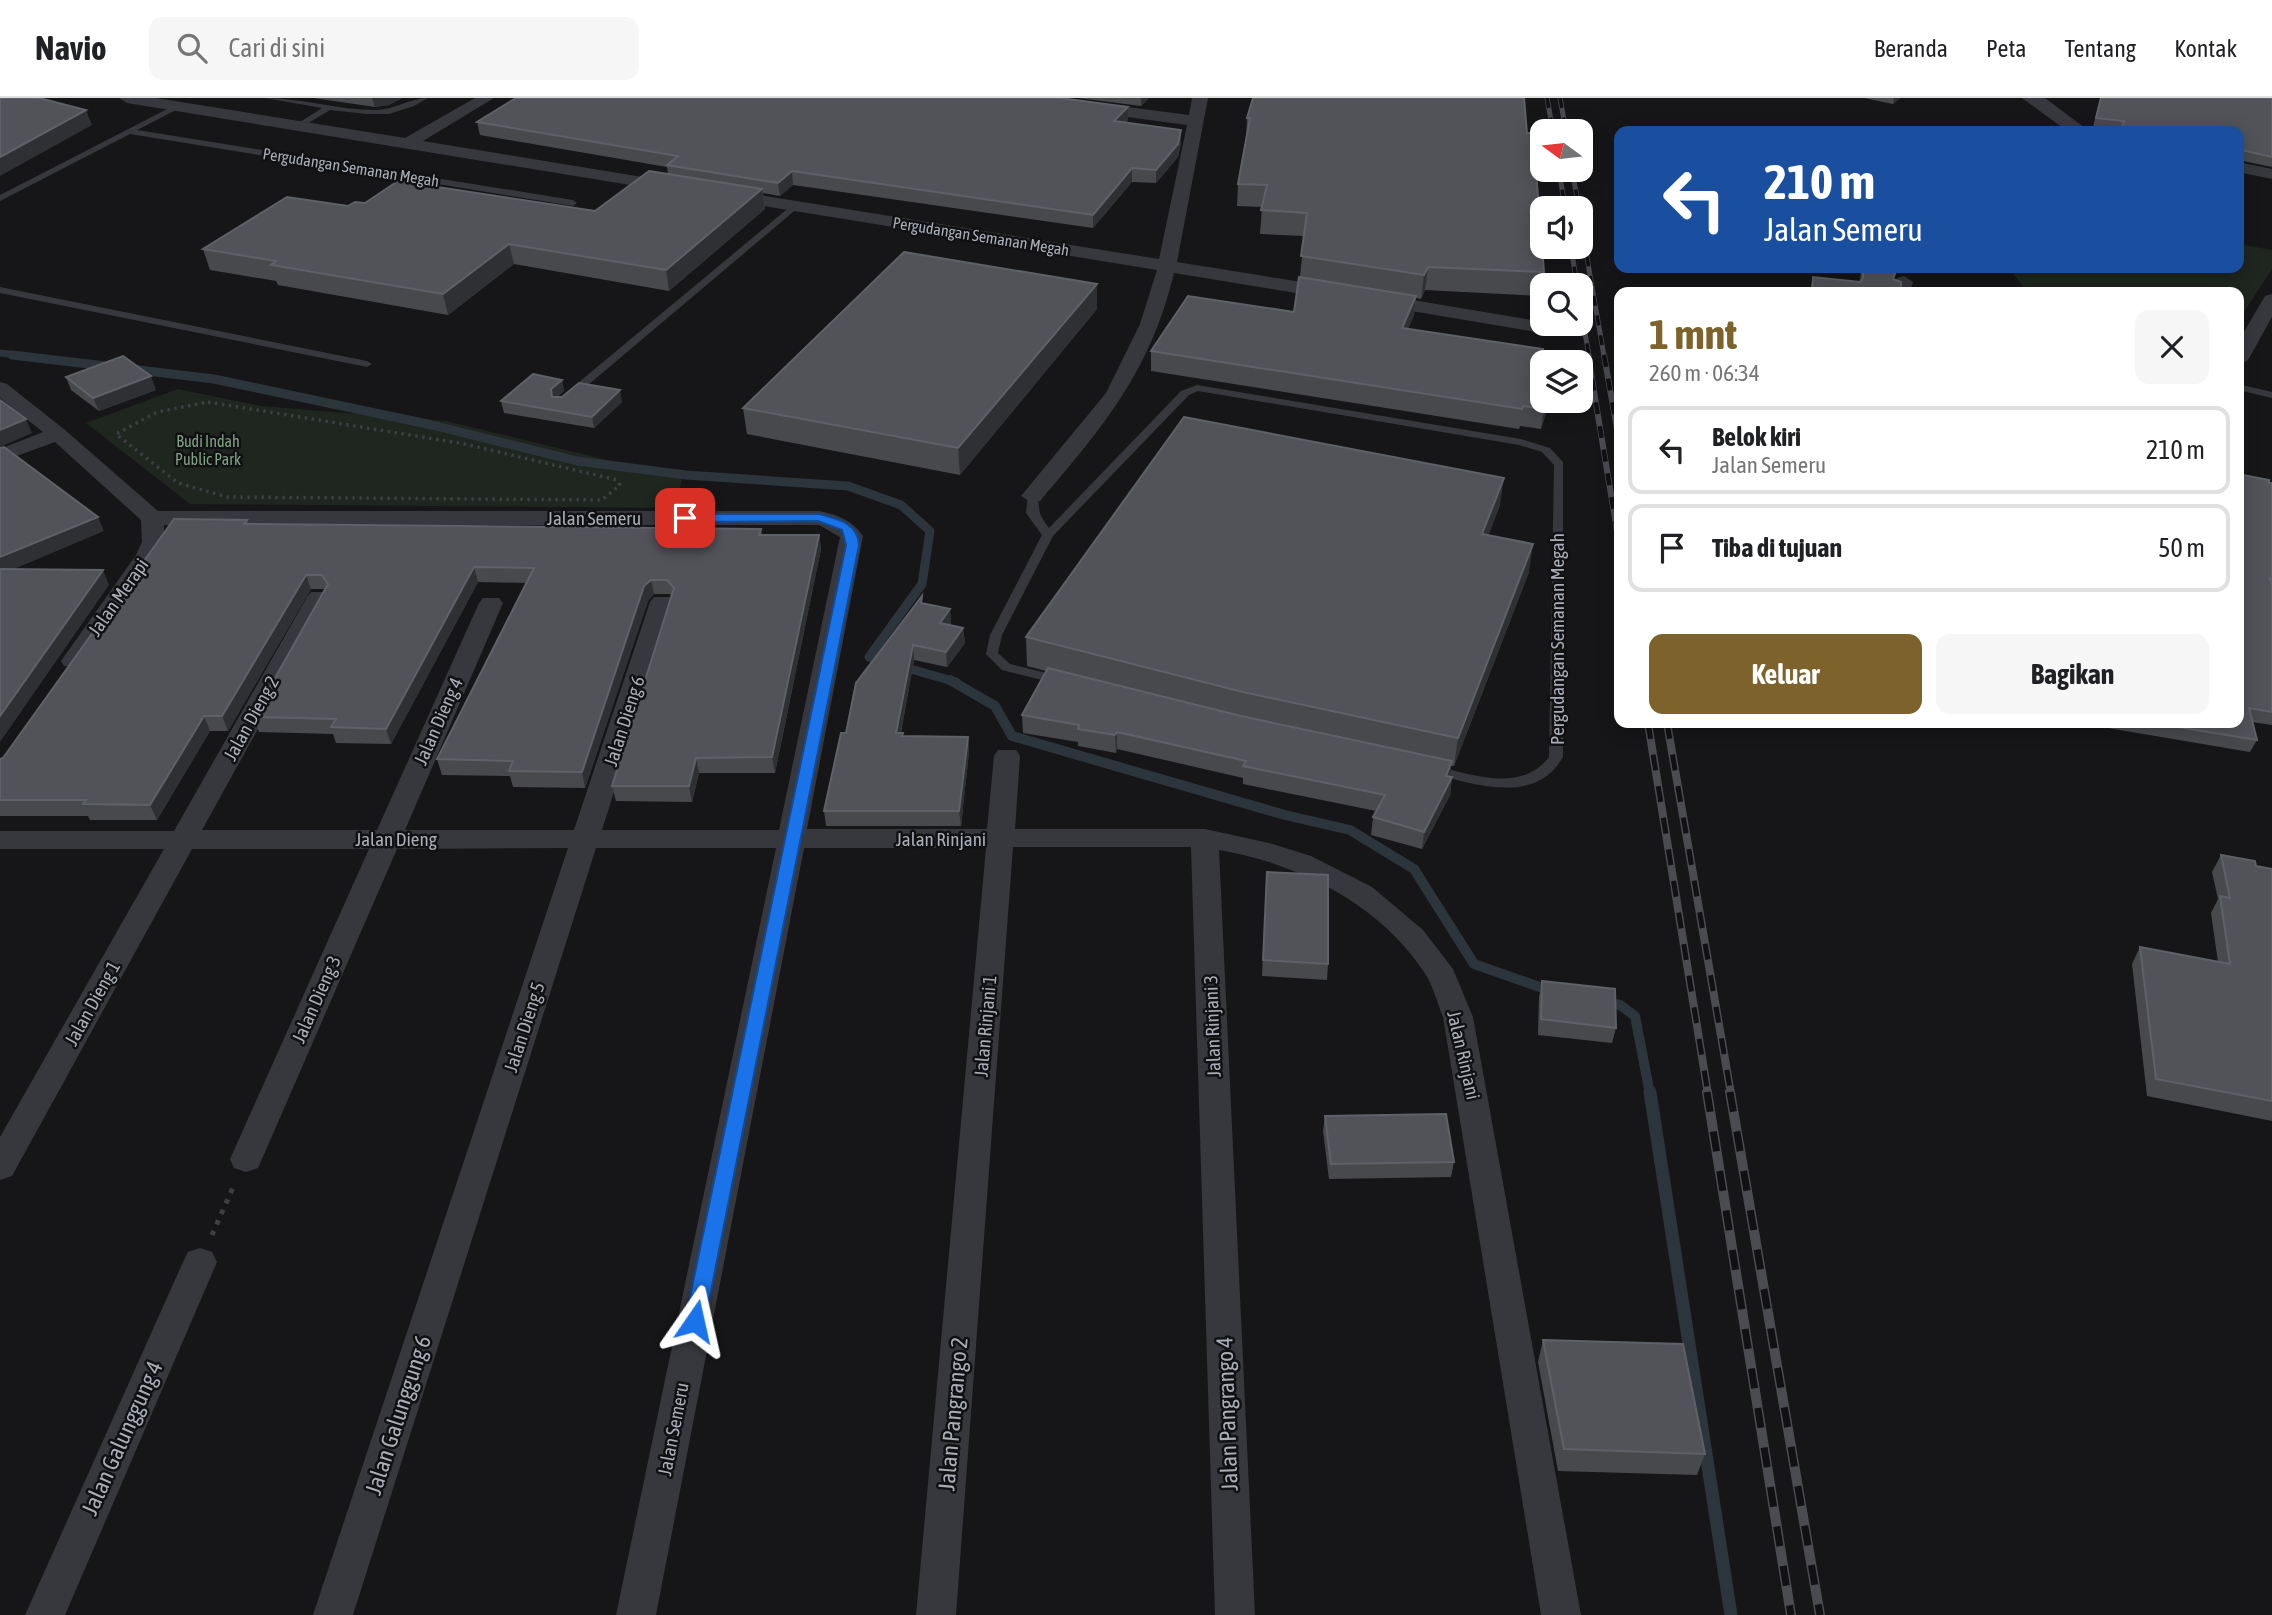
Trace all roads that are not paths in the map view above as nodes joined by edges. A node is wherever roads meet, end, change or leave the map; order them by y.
1 (127, 98) edge
2 (269, 98) edge
3 (424, 98) edge
4 (486, 98) edge
5 (1022, 98) edge
6 (1200, 98) edge
7 (2030, 98) edge
8 (152, 100) edge
9 (177, 106) junction
10 (330, 107) junction
11 (1195, 121) junction
12 (300, 126) junction
13 (2069, 126) edge
14 (129, 131) junction
15 (409, 144) junction
16 (2244, 168) edge
17 (2272, 174) edge
18 (685, 188) edge
19 (712, 193) edge
20 (0, 198) edge
21 (573, 203) dead end
22 (795, 206) junction
23 (1167, 266) junction
24 (0, 290) edge
25 (2272, 300) edge
26 (1530, 325) edge
27 (2244, 349) edge
28 (367, 364) dead end
29 (0, 388) edge
30 (2244, 388) edge
31 (2272, 395) edge
32 (559, 404) edge
33 (58, 433) junction
34 (0, 456) edge
35 (1032, 496) joint
36 (152, 518) junction
37 (1048, 535) junction
38 (318, 597) edge
39 (662, 602) dead end
40 (491, 603) dead end
41 (62, 677) edge
42 (1071, 684) edge
43 (1007, 756) dead end
44 (1412, 764) edge
45 (1205, 838) junction
46 (183, 839) junction
47 (386, 839) junction
48 (585, 839) junction
49 (793, 839) junction
50 (1000, 839) junction
51 (0, 840) edge
52 (246, 1159) road end
53 (0, 1167) edge
54 (1219, 1213) joint
55 (463, 1214) joint
56 (969, 1214) joint
57 (200, 1262) road end
58 (45, 1615) edge
59 (333, 1615) edge
60 (636, 1615) edge
61 (936, 1615) edge
62 (1235, 1615) edge
63 (1561, 1615) edge

1 - 8 street, Pergudangan Semanan Megah
2 - 10 lane
3 - 10 lane
4 - 15 street, Pergudangan Semanan Megah
5 - 11 street
6 - 11 street
7 - 13 street
8 - 9 street, Pergudangan Semanan Megah
9 - 12 street, Pergudangan Semanan Megah
9 - 14 lane
10 - 12 lane
11 - 23 street
12 - 15 street, Pergudangan Semanan Megah
14 - 20 lane
14 - 21 lane, Pergudangan Semanan Megah
15 - 18 street, Pergudangan Semanan Megah
16 - 17 street
19 - 22 street, Pergudangan Semanan Megah
22 - 23 street, Pergudangan Semanan Megah
22 - 32 lane
23 - 26 street, Pergudangan Semanan Megah
23 - 35 street
24 - 28 lane
25 - 27 street
29 - 33 street
30 - 31 lane
33 - 34 street
33 - 36 street
35 - 37 lane
36 - 41 street, Jalan Merapi
36 - 49 street, Jalan Semeru
37 - 42 lane, Pergudangan Semanan Megah
37 - 44 lane, Pergudangan Semanan Megah
38 - 46 street, Jalan Dieng 2
39 - 48 street, Jalan Dieng 6
40 - 47 street, Jalan Dieng 4
43 - 50 street, Jalan Rinjani 1
45 - 50 street, Jalan Rinjani
45 - 54 street, Jalan Rinjani 3
45 - 63 street, Jalan Rinjani
46 - 47 street, Jalan Dieng
46 - 51 street, Jalan Dieng
46 - 53 street, Jalan Dieng 1
47 - 48 street, Jalan Dieng
47 - 52 street, Jalan Dieng 3
48 - 49 street, Jalan Dieng
48 - 55 street, Jalan Dieng 5
49 - 50 street, Jalan Rinjani
49 - 60 street, Jalan Semeru
50 - 56 street, Jalan Rinjani 1
54 - 62 street, Jalan Pangrango 4
55 - 59 street, Jalan Galunggung 6
56 - 61 street, Jalan Pangrango 2
57 - 58 street, Jalan Galunggung 4

